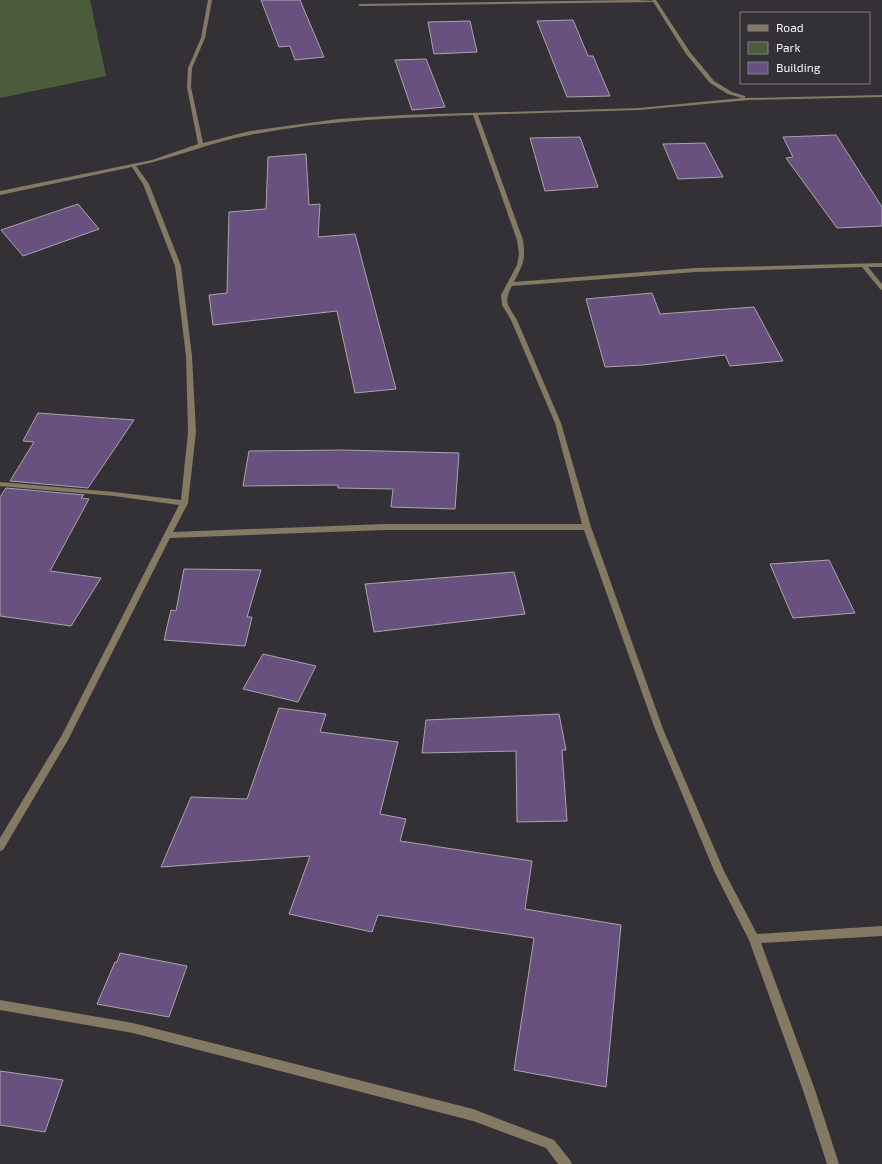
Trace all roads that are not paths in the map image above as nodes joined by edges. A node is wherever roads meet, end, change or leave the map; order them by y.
1 (210, 0) edge
2 (655, 1) edge
3 (360, 5) dead end
4 (882, 96) edge
5 (750, 99) junction
6 (475, 114) junction
7 (201, 145) junction
8 (133, 165) junction
9 (0, 194) edge
10 (882, 265) edge
11 (864, 266) junction
12 (509, 284) junction
13 (882, 288) edge
14 (0, 484) edge
15 (184, 503) junction
16 (587, 527) junction
17 (169, 535) junction
18 (0, 847) edge
19 (882, 931) edge
20 (754, 939) junction
21 (0, 1005) edge
22 (566, 1164) edge
23 (832, 1164) edge

1 - 7 street
2 - 3 street
2 - 5 street
4 - 5 street
5 - 6 street
6 - 7 street
6 - 12 street
7 - 8 street
8 - 9 street
8 - 15 street
10 - 11 street
11 - 12 street
11 - 13 street
12 - 16 street
14 - 15 street
15 - 17 street
16 - 17 street
16 - 20 street
17 - 18 street
19 - 20 street
20 - 23 street
21 - 22 street

